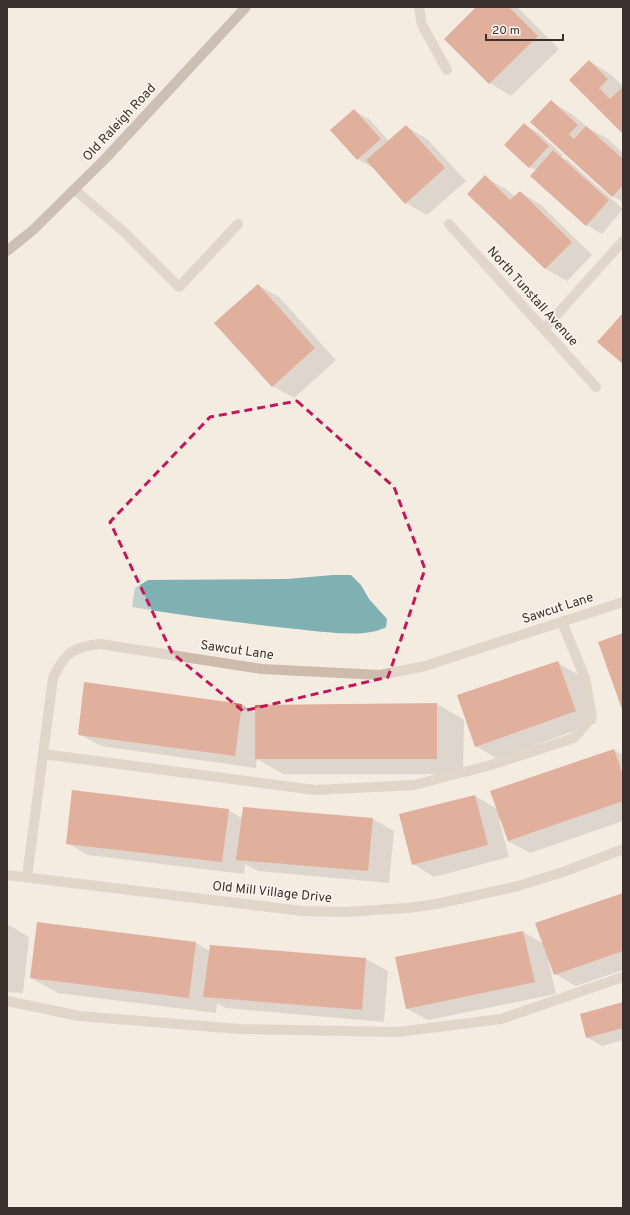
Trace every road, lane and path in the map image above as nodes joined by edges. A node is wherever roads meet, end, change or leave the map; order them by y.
1 (246, 7) edge
2 (419, 7) edge
3 (447, 70) dead end
4 (74, 189) junction
5 (238, 224) dead end
6 (449, 224) dead end
7 (623, 241) edge
8 (7, 251) edge
9 (544, 329) junction
10 (596, 387) dead end
11 (623, 602) edge
12 (562, 622) junction
13 (43, 754) junction
14 (623, 849) edge
15 (7, 875) edge
16 (27, 877) junction
17 (623, 977) edge
18 (7, 1001) edge

1 - 4 street, Old Raleigh Road
2 - 3 street
4 - 5 street
4 - 8 street, Old Raleigh Road
6 - 9 street, North Tunstall Avenue
7 - 9 street
9 - 10 street, North Tunstall Avenue
11 - 12 street, Sawcut Lane
12 - 13 street, Sawcut Lane
12 - 13 street
13 - 16 street, Sawcut Lane
14 - 16 street, Old Mill Village Drive
15 - 16 street, Old Mill Village Drive
17 - 18 street

